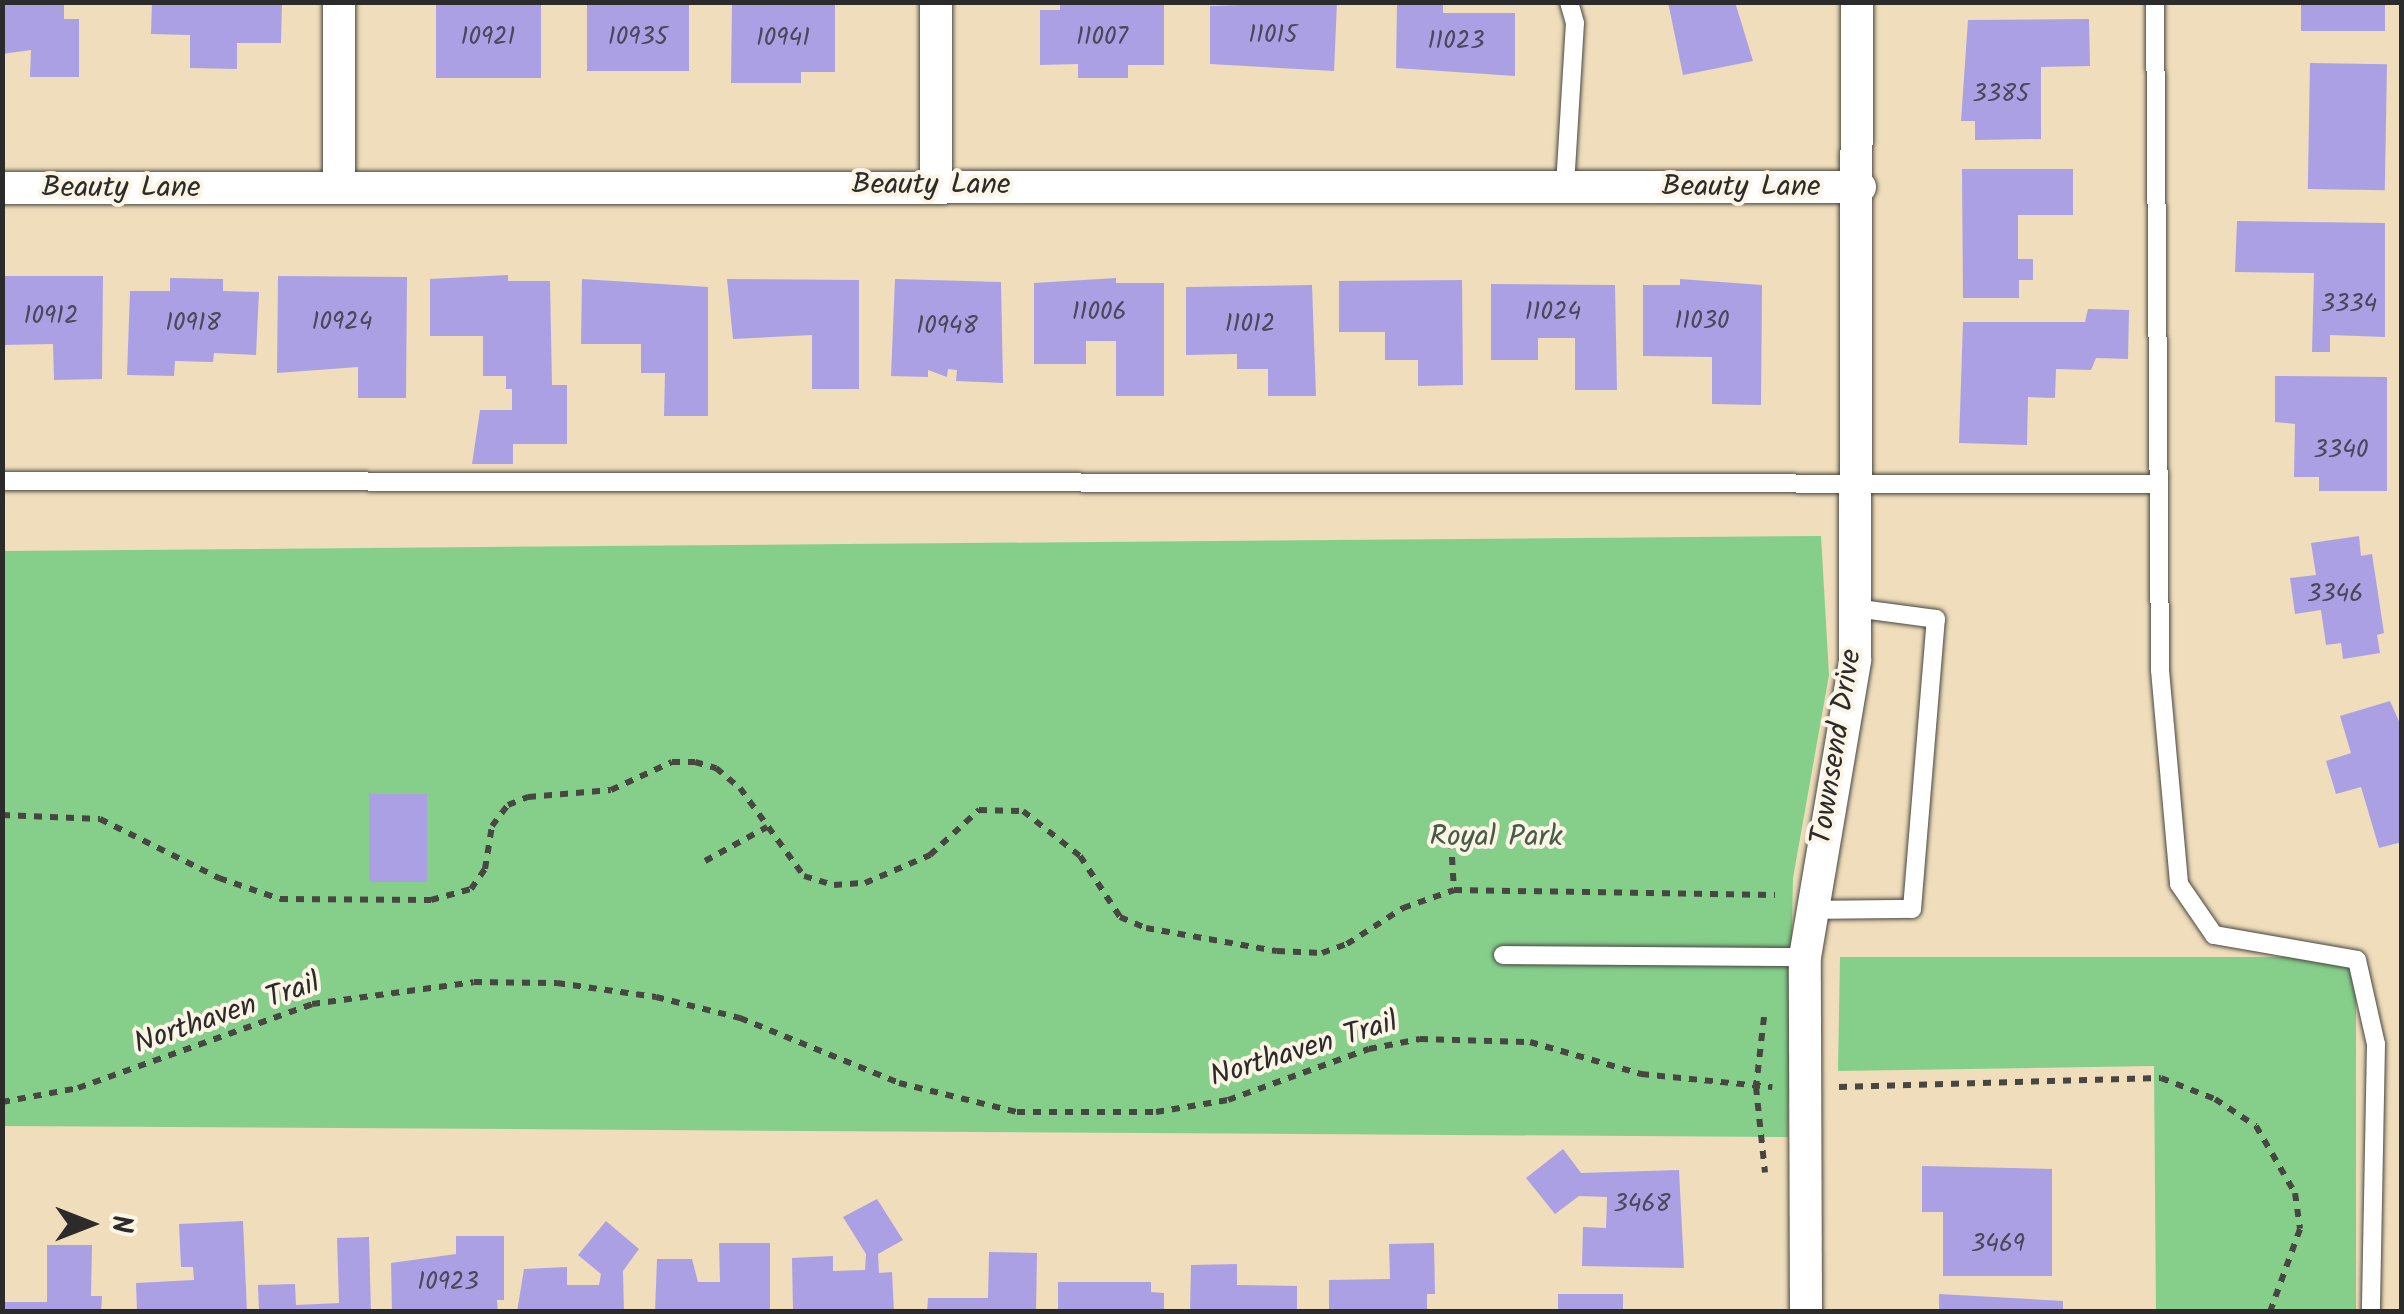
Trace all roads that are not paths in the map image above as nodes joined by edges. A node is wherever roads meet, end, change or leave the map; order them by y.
1 (339, 2) edge
2 (936, 2) edge
3 (1569, 2) edge
4 (1857, 2) edge
5 (2155, 2) edge
6 (936, 185) junction
7 (1565, 186) junction
8 (339, 187) junction
9 (1860, 187) junction
10 (2, 188) edge
11 (2, 481) edge
12 (2158, 484) junction
13 (1858, 488) junction
14 (1856, 608) junction
15 (1812, 910) junction
16 (1503, 955) dead end
17 (1805, 957) junction
18 (1806, 1312) edge
19 (2371, 1312) edge

1 - 8 street
2 - 6 street
3 - 7 lane
4 - 9 street, Townsend Drive
5 - 12 lane
6 - 7 street, Beauty Lane
6 - 8 street, Beauty Lane
7 - 9 street, Beauty Lane
8 - 10 street, Beauty Lane
9 - 13 street, Townsend Drive
11 - 13 lane
12 - 13 lane
12 - 19 lane
13 - 14 street, Townsend Drive
14 - 15 street, Townsend Drive
14 - 15 lane
15 - 17 street, Townsend Drive
16 - 17 lane
17 - 18 street, Townsend Drive

